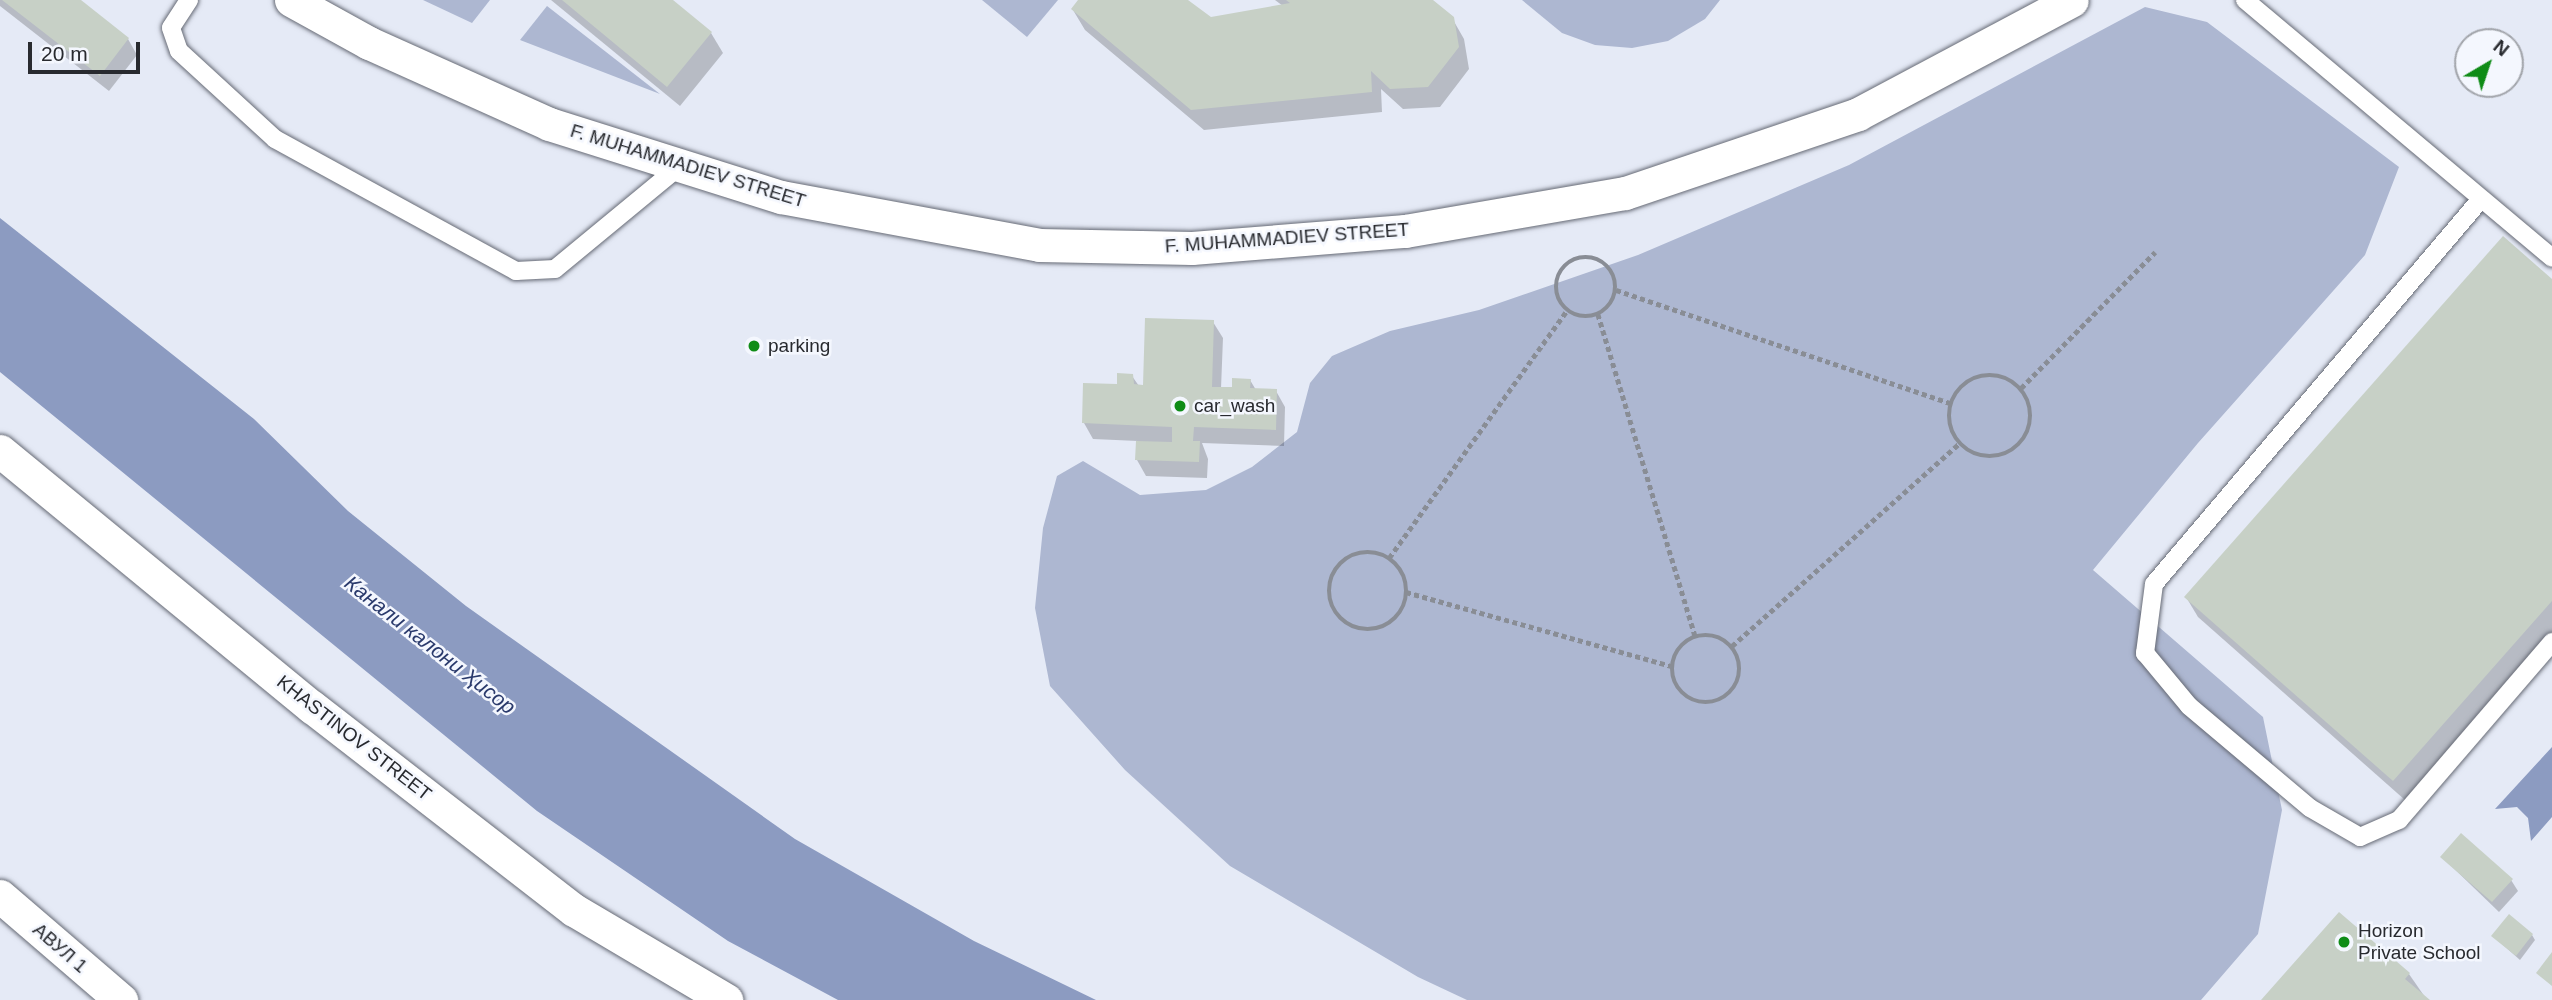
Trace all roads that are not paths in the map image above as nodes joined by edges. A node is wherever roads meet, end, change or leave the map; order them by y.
1 (189, 0) edge
2 (291, 0) edge
3 (2072, 0) edge
4 (2245, 0) edge
5 (681, 165) junction
6 (2481, 199) junction
7 (2552, 258) edge
8 (0, 452) edge
9 (2552, 642) edge
10 (0, 896) edge
11 (110, 996) edge
12 (726, 1000) edge

1 - 5 lane
2 - 5 street, F. MUHAMMADIEV STREET
3 - 5 street, F. MUHAMMADIEV STREET
4 - 6 lane
6 - 7 lane
6 - 9 lane
8 - 12 street, KHASTINOV STREET
10 - 11 street, АВУЛ 1

